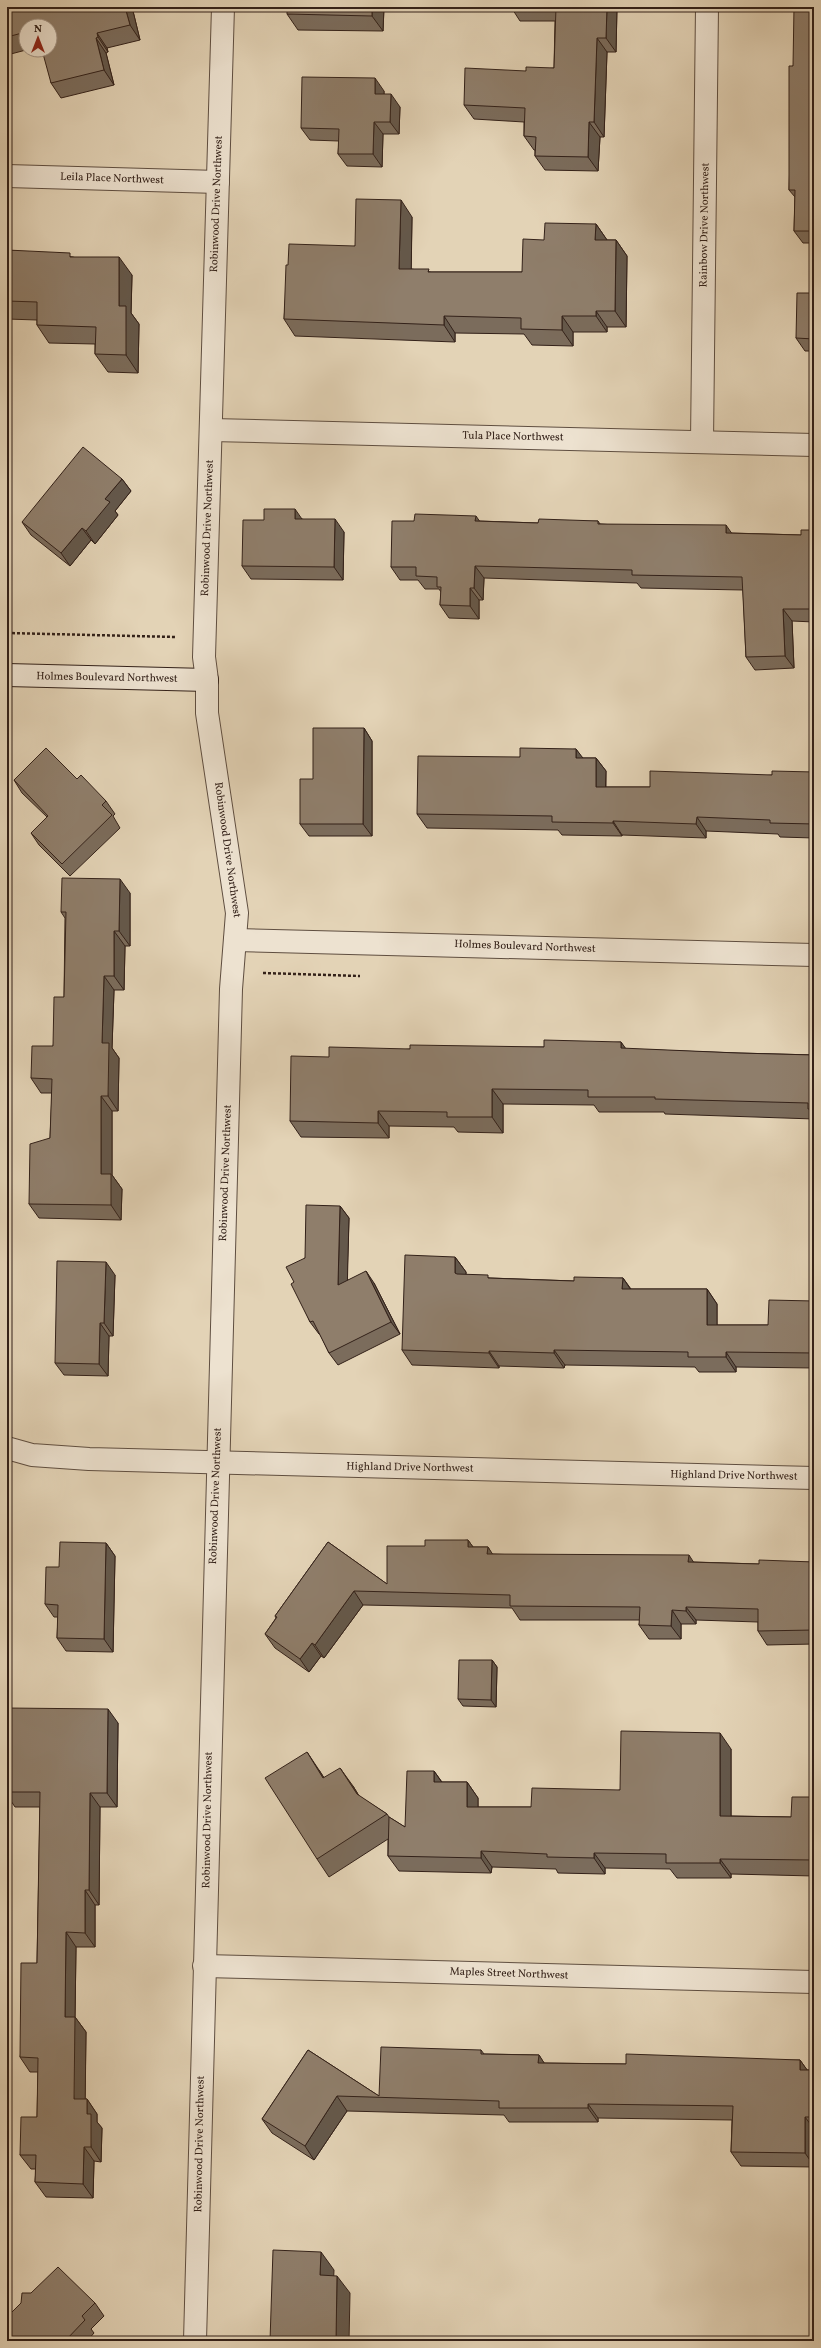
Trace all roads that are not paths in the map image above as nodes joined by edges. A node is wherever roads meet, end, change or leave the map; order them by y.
1 (223, 7) edge
2 (707, 7) edge
3 (7, 176) edge
4 (218, 182) junction
5 (211, 430) junction
6 (702, 442) junction
7 (814, 445) edge
8 (7, 675) edge
9 (207, 680) junction
10 (235, 940) junction
11 (814, 955) edge
12 (7, 1448) edge
13 (217, 1463) junction
14 (814, 1478) edge
15 (204, 1966) junction
16 (814, 1982) edge
17 (194, 2341) edge

1 - 4 street, Robinwood Drive Northwest
2 - 6 street, Rainbow Drive Northwest
3 - 4 street, Leila Place Northwest
4 - 5 street, Robinwood Drive Northwest
5 - 6 street, Tula Place Northwest
5 - 9 street, Robinwood Drive Northwest
6 - 7 street, Tula Place Northwest
8 - 9 street, Holmes Boulevard Northwest
9 - 10 street, Robinwood Drive Northwest
10 - 11 street, Holmes Boulevard Northwest
10 - 13 street, Robinwood Drive Northwest
12 - 13 street, Highland Drive Northwest
13 - 14 street, Highland Drive Northwest
13 - 15 street, Robinwood Drive Northwest
15 - 16 street, Maples Street Northwest
15 - 17 street, Robinwood Drive Northwest

